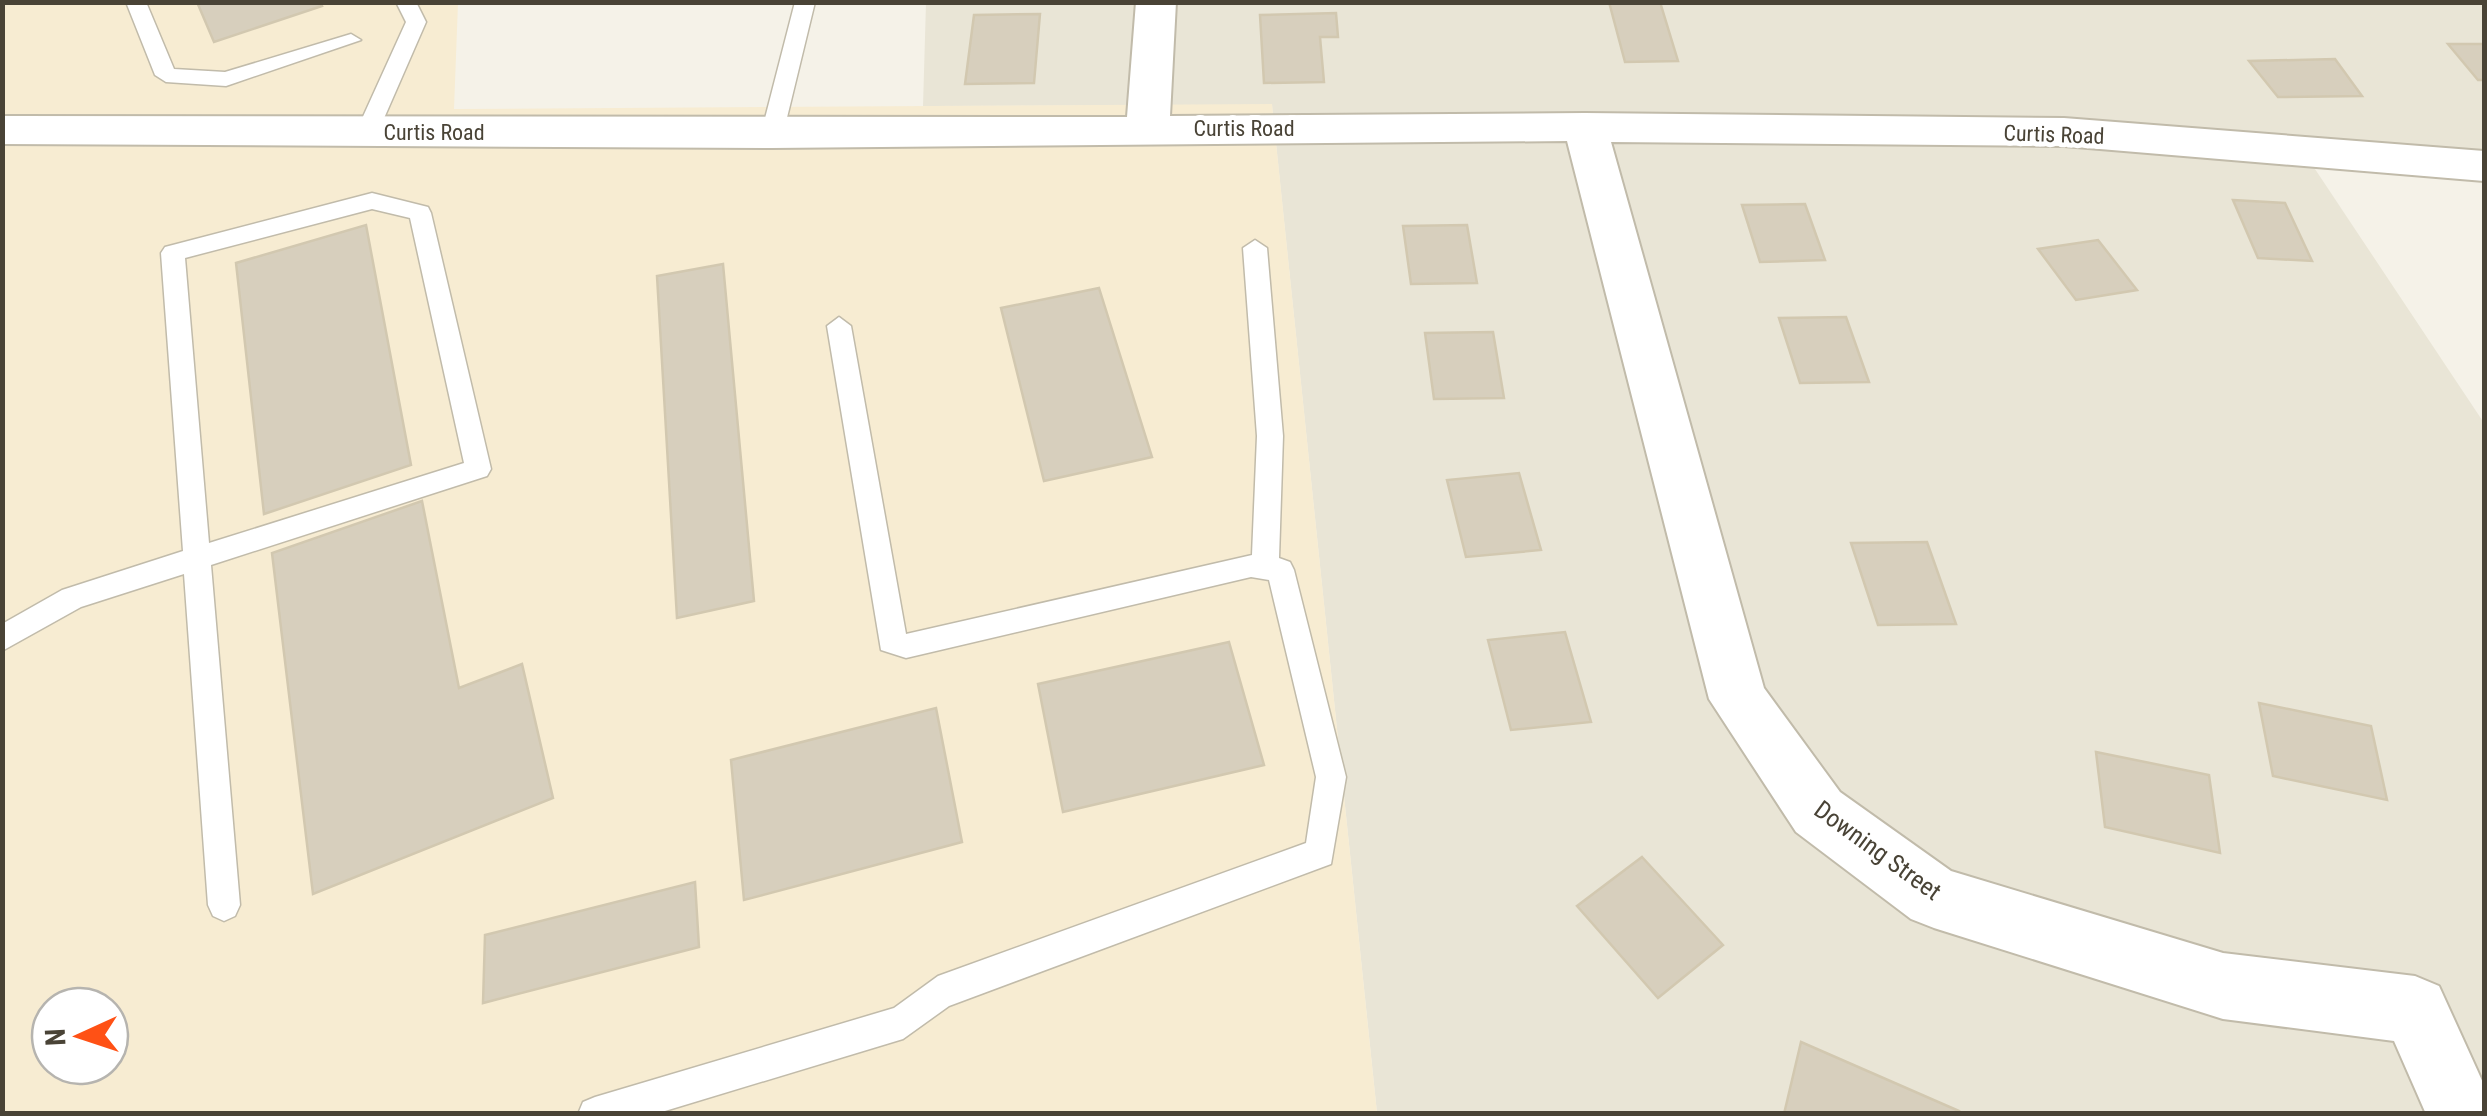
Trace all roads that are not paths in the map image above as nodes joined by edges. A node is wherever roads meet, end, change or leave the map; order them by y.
1 (136, 2) edge
2 (406, 2) edge
3 (805, 2) edge
4 (1156, 2) edge
5 (351, 40) dead end
6 (1584, 127) junction
7 (1148, 128) junction
8 (2, 130) edge
9 (367, 132) junction
10 (772, 134) junction
11 (2484, 166) edge
12 (1255, 248) dead end
13 (839, 326) dead end
14 (199, 556) junction
15 (1265, 568) junction
16 (2, 639) edge
17 (224, 905) dead end
18 (595, 1114) edge
19 (2462, 1114) edge

1 - 5 lane
2 - 9 lane
3 - 10 lane
4 - 7 street
6 - 7 street, Curtis Road
6 - 11 street, Curtis Road
6 - 19 street, Downing Street
7 - 10 street, Curtis Road
8 - 9 street, Curtis Road
9 - 10 street, Curtis Road
12 - 15 lane
13 - 15 lane
14 - 14 lane
14 - 16 lane
14 - 17 lane
15 - 18 lane

